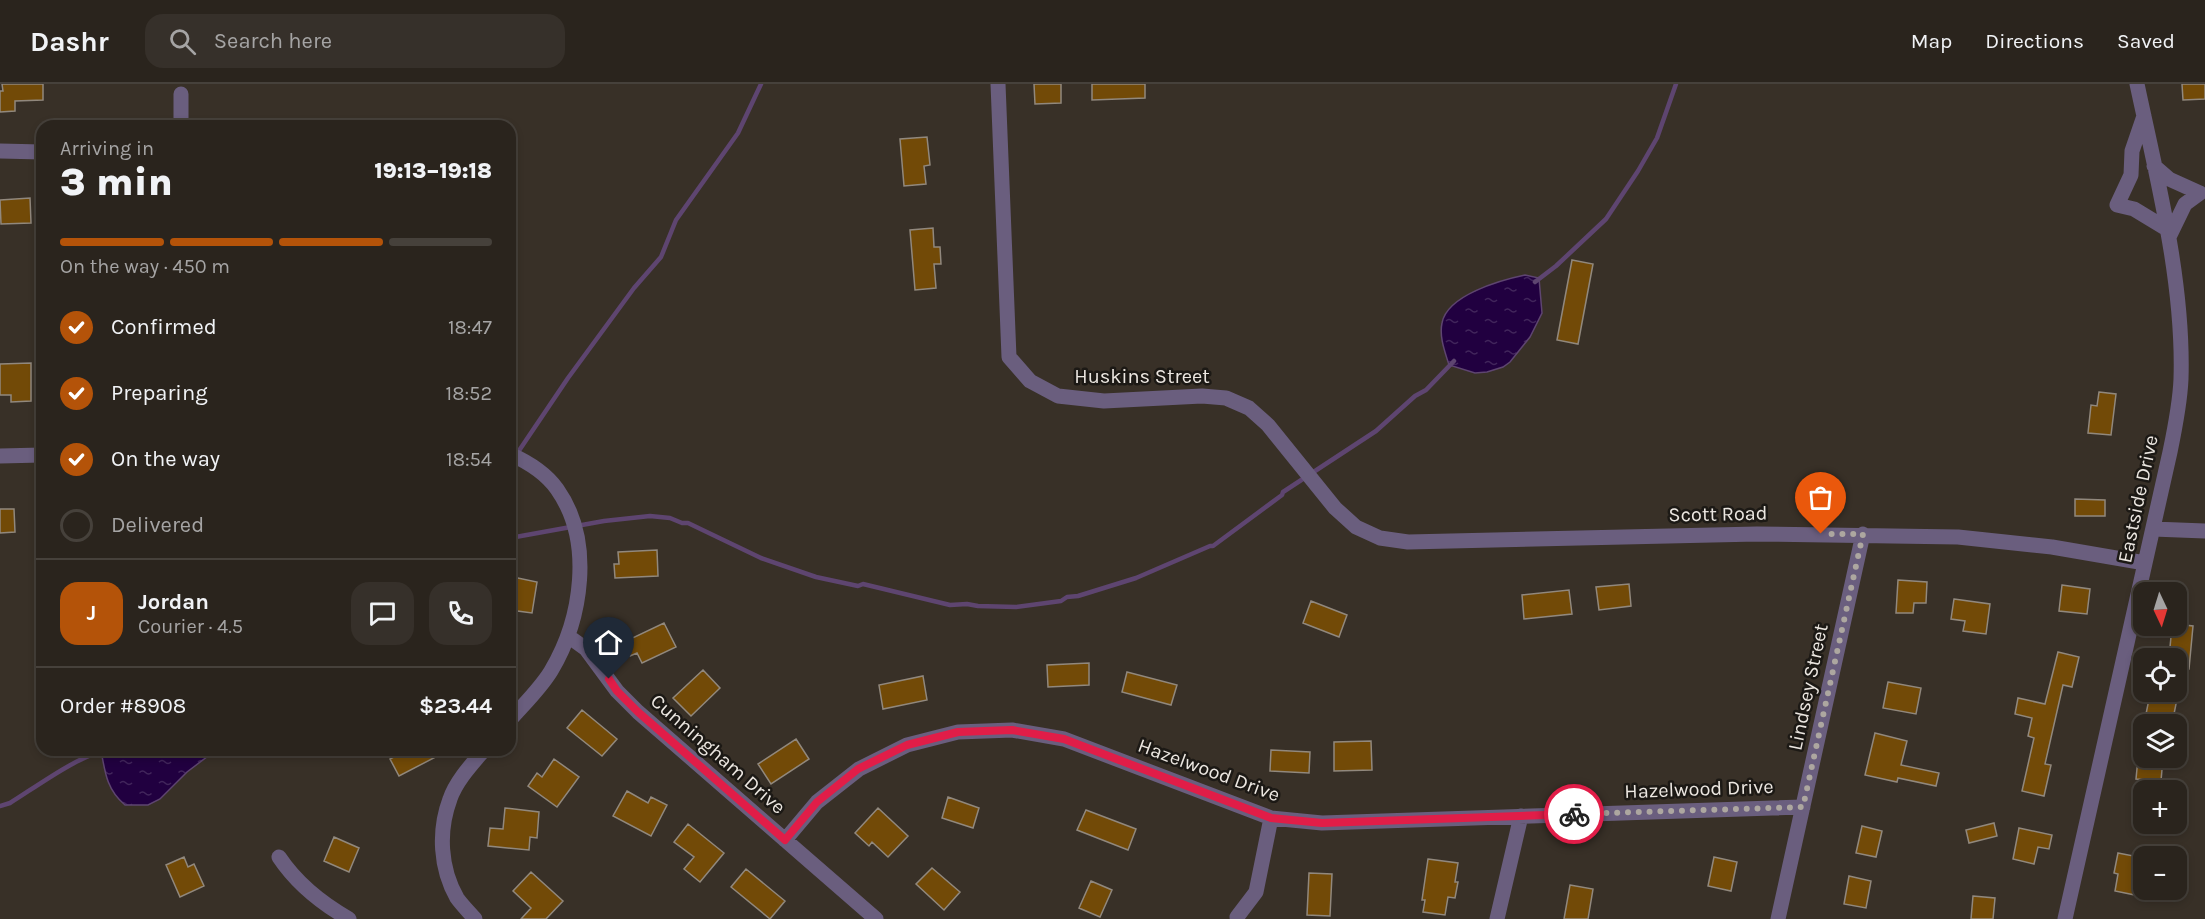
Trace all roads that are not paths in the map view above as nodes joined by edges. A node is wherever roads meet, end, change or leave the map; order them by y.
1 (998, 84) edge
2 (2137, 84) edge
3 (181, 94) dead end
4 (2144, 116) junction
5 (181, 120) edge
6 (0, 152) edge
7 (36, 152) edge
8 (2154, 166) junction
9 (2168, 233) junction
10 (36, 455) edge
11 (0, 456) edge
12 (516, 457) edge
13 (1335, 508) joint
14 (2153, 529) junction
15 (2205, 531) edge
16 (1863, 534) junction
17 (2145, 563) junction
18 (568, 636) junction
19 (516, 713) edge
20 (479, 756) edge
21 (1803, 807) junction
22 (1521, 816) junction
23 (1271, 818) junction
24 (785, 840) junction
25 (279, 857) dead end
26 (1237, 917) dead end
27 (349, 919) edge
28 (475, 919) edge
29 (876, 919) edge
30 (1497, 919) edge
31 (1778, 919) edge
32 (2065, 919) edge

1 - 13 street, Huskins Street
2 - 4 street, Eastside Drive
3 - 5 street
4 - 8 street, Eastside Drive
4 - 9 street
6 - 7 street
8 - 9 street, Eastside Drive
8 - 9 street
9 - 14 street, Eastside Drive
10 - 11 street
12 - 18 street
13 - 16 street, Scott Road
14 - 15 street
14 - 17 street, Eastside Drive
16 - 17 street, Scott Road
16 - 21 street, Lindsey Street
17 - 32 street, Eastside Drive
18 - 19 street
18 - 24 street, Cunningham Drive
20 - 28 street
21 - 22 street, Hazelwood Drive
21 - 31 street, Lindsey Street
22 - 23 street, Hazelwood Drive
22 - 30 street
23 - 24 street, Hazelwood Drive
23 - 26 street
24 - 29 street, Cunningham Drive
25 - 27 street

